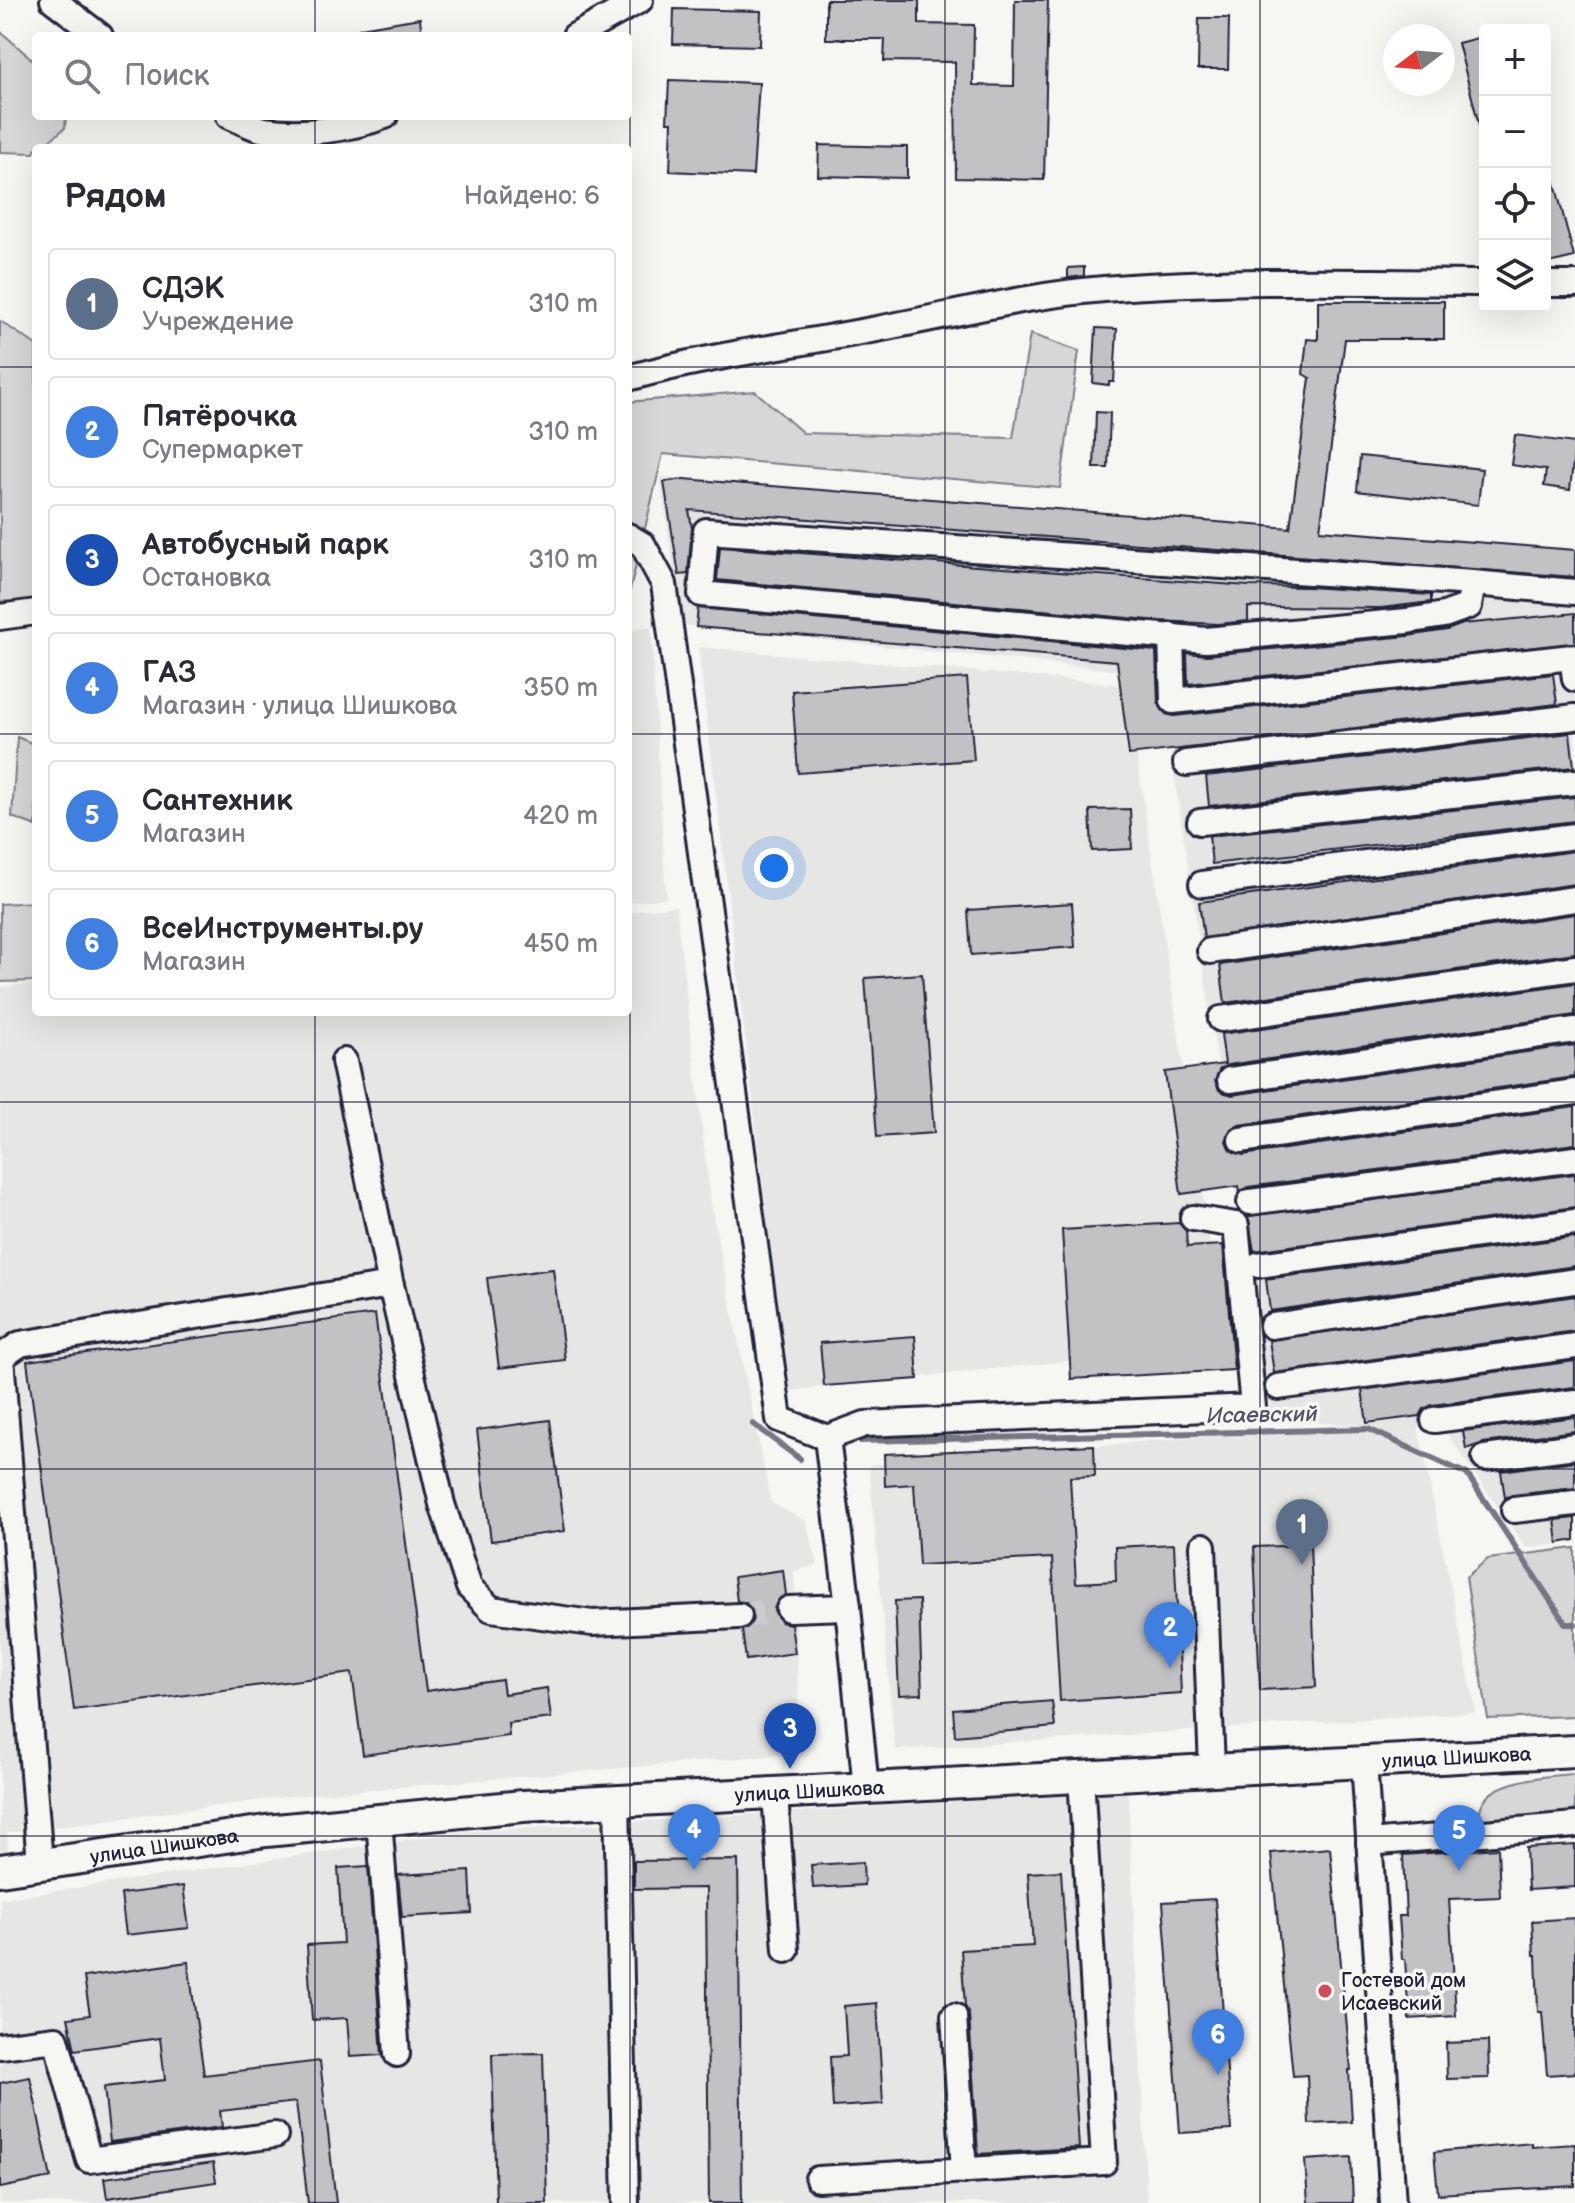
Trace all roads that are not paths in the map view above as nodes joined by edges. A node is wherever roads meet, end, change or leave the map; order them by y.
1 (53, 0) edge
2 (640, 0) edge
3 (95, 32) edge
4 (582, 32) edge
5 (239, 120) edge
6 (374, 120) edge
7 (1479, 283) edge
8 (1551, 284) edge
9 (1575, 284) edge
10 (632, 377) edge
11 (632, 538) edge
12 (1473, 583) junction
13 (1575, 592) edge
14 (32, 613) edge
15 (0, 617) edge
16 (1171, 636) junction
17 (1575, 679) edge
18 (1575, 717) edge
19 (1186, 763) dead end
20 (1575, 782) edge
21 (1200, 822) dead end
22 (1575, 836) edge
23 (1202, 884) dead end
24 (1575, 899) edge
25 (1210, 951) dead end
26 (1575, 968) edge
27 (1221, 1019) dead end
28 (1575, 1030) edge
29 (344, 1061) dead end
30 (1230, 1080) dead end
31 (1575, 1092) edge
32 (1241, 1140) dead end
33 (1575, 1159) edge
34 (1250, 1202) dead end
35 (1193, 1218) dead end
36 (1575, 1222) edge
37 (1258, 1265) dead end
38 (1575, 1281) edge
39 (391, 1285) junction
40 (1272, 1326) dead end
41 (1575, 1346) edge
42 (1278, 1387) dead end
43 (1575, 1402) edge
44 (1434, 1420) dead end
45 (827, 1438) junction
46 (1575, 1446) edge
47 (1485, 1458) dead end
48 (1575, 1503) edge
49 (1514, 1510) dead end
50 (1203, 1546) dead end
51 (848, 1607) junction
52 (789, 1609) tunnel mouth
53 (739, 1616) tunnel mouth
54 (1575, 1751) edge
55 (1364, 1761) junction
56 (1212, 1768) junction
57 (1081, 1776) junction
58 (866, 1788) junction
59 (775, 1794) junction
60 (617, 1801) junction
61 (379, 1819) junction
62 (1575, 1825) edge
63 (1369, 1843) junction
64 (40, 1864) junction
65 (3, 1867) edge
66 (786, 1950) dead end
67 (954, 2016) dead end
68 (0, 2046) edge
69 (397, 2054) dead end
70 (275, 2135) dead end
71 (964, 2171) junction
72 (818, 2179) dead end
73 (626, 2203) edge
74 (1393, 2203) edge

1 - 3 street
2 - 4 street
5 - 6 street
7 - 10 street
8 - 9 street
11 - 45 street
12 - 13 street
12 - 16 street
12 - 16 street
14 - 15 street
16 - 17 street
18 - 19 street
20 - 21 street
22 - 23 street
24 - 25 street
26 - 27 street
28 - 30 street
29 - 39 street
31 - 32 street
33 - 34 street
35 - 45 street
36 - 37 street
38 - 40 street
39 - 53 street
39 - 64 street
41 - 42 street
43 - 44 street
45 - 51 street
46 - 47 street
48 - 49 street
50 - 56 street
51 - 52 street
51 - 58 street
54 - 55 main road, улица Шишкова
55 - 56 main road, улица Шишкова
55 - 63 street
56 - 57 main road, улица Шишкова
57 - 58 main road, улица Шишкова
57 - 71 street
58 - 59 main road, улица Шишкова
59 - 60 main road, улица Шишкова
59 - 66 street
60 - 61 main road, улица Шишкова
60 - 73 street
61 - 64 main road, улица Шишкова
61 - 69 street
62 - 63 street
63 - 74 street
64 - 65 main road, улица Шишкова
67 - 71 street
68 - 70 street
71 - 72 street

